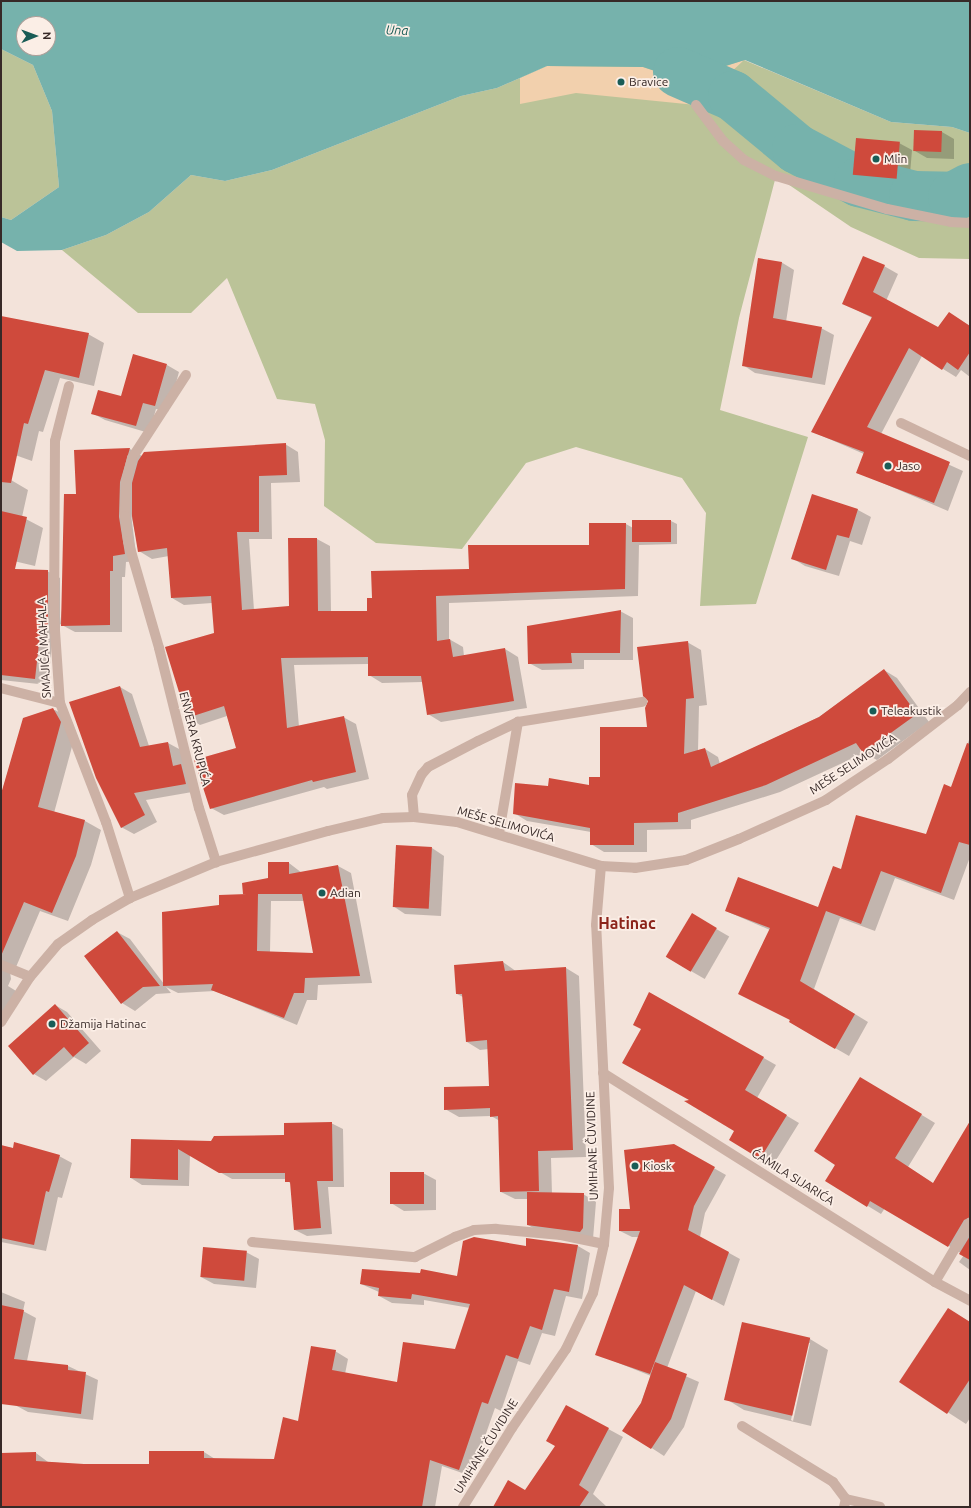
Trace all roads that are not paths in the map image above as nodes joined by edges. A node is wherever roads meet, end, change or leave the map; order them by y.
1 (696, 105) dead end
2 (970, 223) edge
3 (186, 375) dead end
4 (69, 386) dead end
5 (901, 423) dead end
6 (970, 456) edge
7 (1, 688) edge
8 (970, 692) edge
9 (642, 702) dead end
10 (60, 703) junction
11 (518, 722) junction
12 (414, 817) junction
13 (499, 833) junction
14 (216, 862) junction
15 (601, 866) junction
16 (130, 898) junction
17 (1, 965) edge
18 (30, 977) junction
19 (1, 1022) edge
20 (603, 1073) junction
21 (970, 1223) edge
22 (252, 1242) dead end
23 (604, 1244) junction
24 (935, 1282) junction
25 (970, 1301) edge
26 (742, 1426) dead end
27 (845, 1503) edge
28 (463, 1507) edge
29 (880, 1507) edge

1 - 2 street
3 - 14 street, ENVERA KRUPIĆA
4 - 10 street, SMAJIĆA MAHALA
5 - 6 street
7 - 10 street
8 - 15 street, MEŠE SELIMOVIĆA
9 - 11 street
10 - 16 street, SMAJIĆA MAHALA
11 - 12 street
11 - 13 street
12 - 13 street, MEŠE SELIMOVIĆA
12 - 14 street, MEŠE SELIMOVIĆA
13 - 15 street, MEŠE SELIMOVIĆA
14 - 16 street, MEŠE SELIMOVIĆA
15 - 20 street, UMIHANE ČUVIDINE
16 - 18 street, MEŠE SELIMOVIĆA
17 - 18 street
18 - 19 street, MEŠE SELIMOVIĆA
20 - 23 street, UMIHANE ČUVIDINE
20 - 24 street, ĆAMILA SIJARIĆA
21 - 24 street
22 - 23 street
23 - 28 street, UMIHANE ČUVIDINE
24 - 25 street, ĆAMILA SIJARIĆA
26 - 27 street
27 - 29 street

